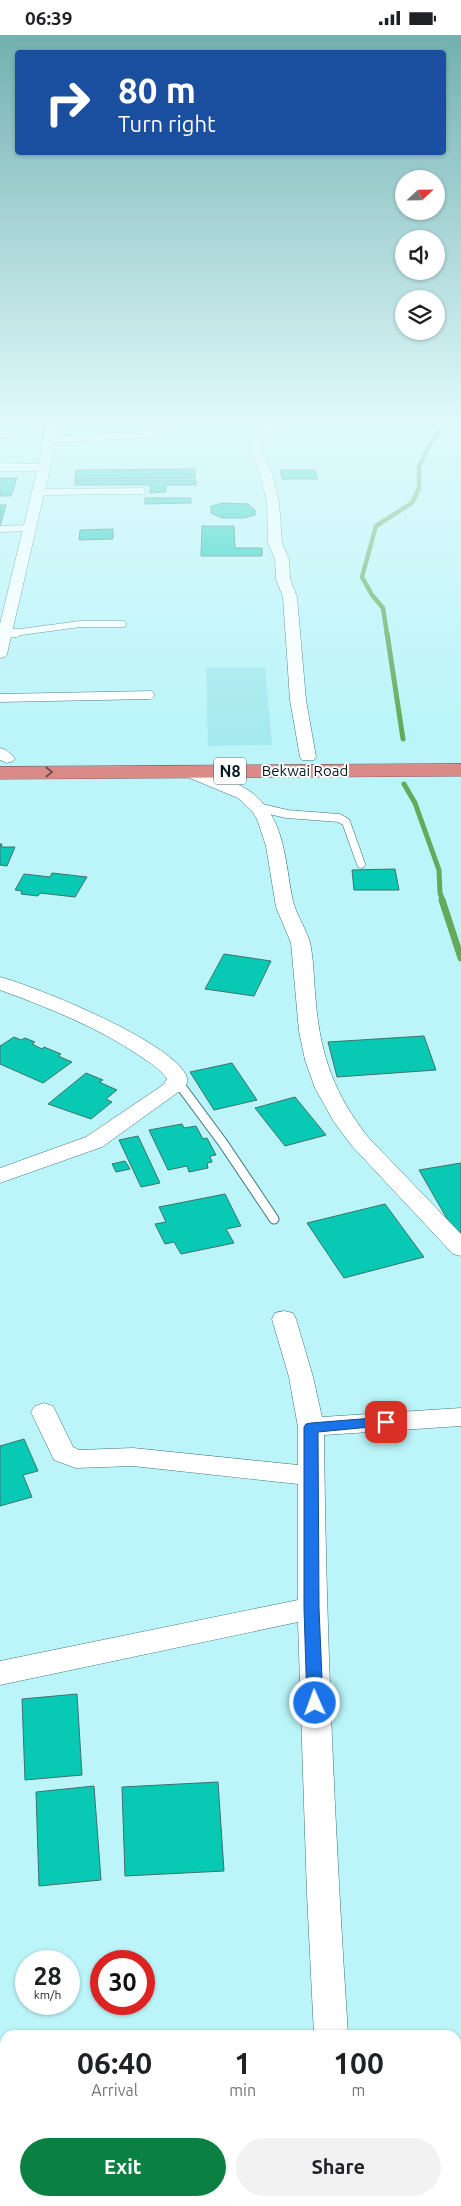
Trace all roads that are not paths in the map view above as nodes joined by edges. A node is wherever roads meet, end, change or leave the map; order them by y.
1 (30, 522) edge
2 (274, 522) edge
3 (29, 528) junction
4 (0, 529) edge
5 (123, 624) dead end
6 (5, 633) junction
7 (1, 650) edge
8 (150, 695) dead end
9 (0, 698) edge
10 (308, 757) junction
11 (461, 757) edge
12 (2, 760) edge
13 (461, 770) edge
14 (186, 771) junction
15 (256, 807) junction
16 (361, 864) dead end
17 (0, 983) edge
18 (176, 1084) junction
19 (0, 1176) edge
20 (274, 1219) dead end
21 (461, 1249) edge
22 (284, 1319) dead end
23 (44, 1412) dead end
24 (461, 1417) edge
25 (311, 1427) junction
26 (311, 1476) junction
27 (312, 1608) junction
28 (0, 1673) edge
29 (330, 2030) edge

1 - 3 street
2 - 10 street
3 - 4 lane
3 - 6 street
5 - 6 lane
6 - 7 street
8 - 9 lane
10 - 11 highway, Bekwai Road / N8
10 - 12 highway, Bekwai Road / N8
12 -> 14 highway, Bekwai Road / N8
13 - 14 highway, Bekwai Road / N8
14 - 15 street
15 - 16 lane
15 - 21 street
17 - 18 street
18 - 19 street
18 - 20 lane
22 - 25 street
23 - 26 street
24 - 25 street
25 - 26 street
26 - 27 street
27 - 28 street
27 - 29 street

